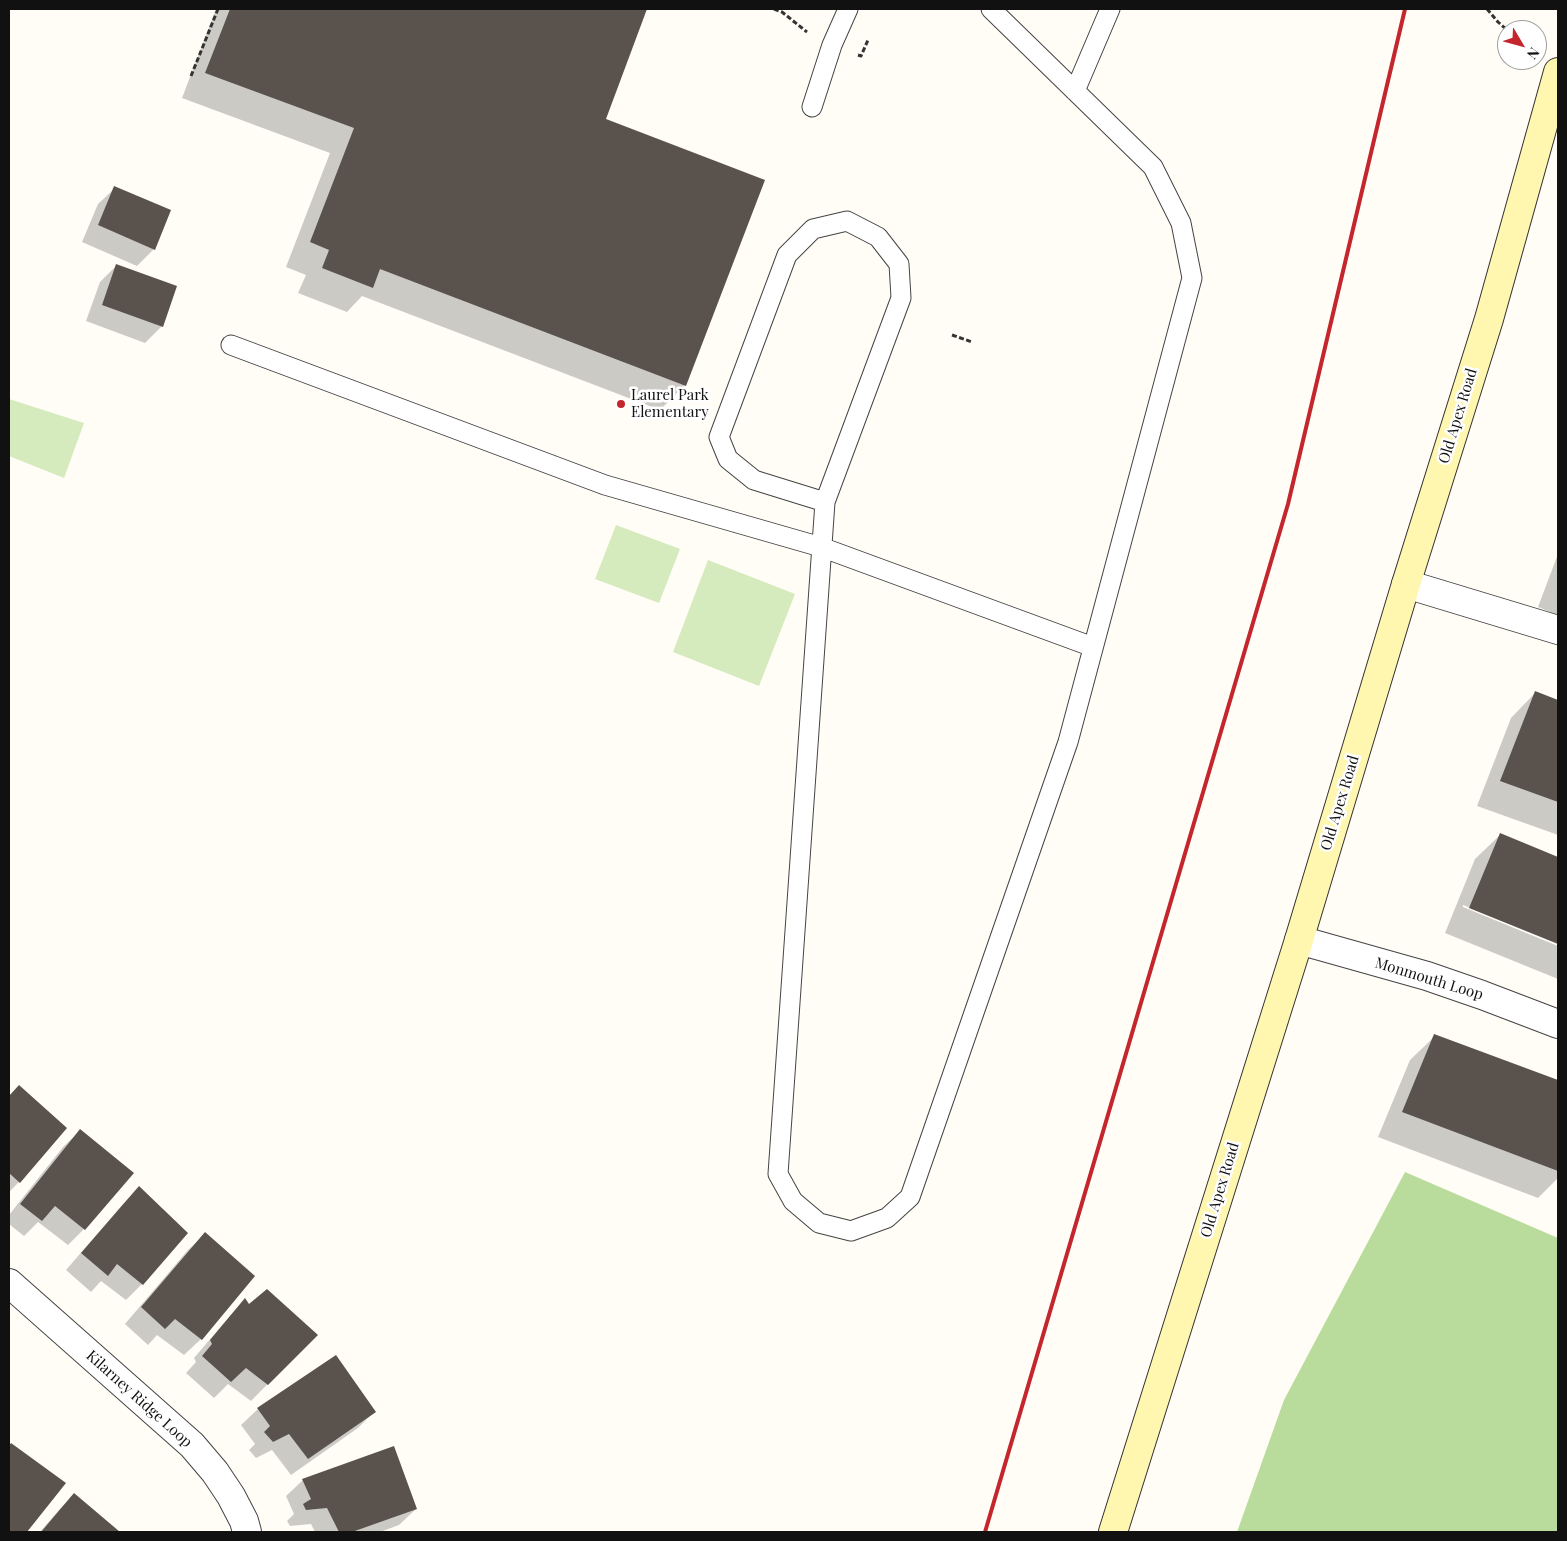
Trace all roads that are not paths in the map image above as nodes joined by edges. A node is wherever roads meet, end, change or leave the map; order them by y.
1 (845, 9) edge
2 (991, 9) edge
3 (1110, 9) edge
4 (1558, 72) edge
5 (1075, 91) junction
6 (812, 107) dead end
7 (231, 345) dead end
8 (825, 502) junction
9 (821, 547) junction
10 (1406, 584) junction
11 (1558, 630) edge
12 (1093, 647) junction
13 (1299, 940) junction
14 (1558, 1024) edge
15 (9, 1283) edge
16 (247, 1532) edge
17 (1113, 1532) edge

1 - 6 lane
2 - 5 lane
3 - 5 lane
4 - 10 main road, Old Apex Road
5 - 12 lane
7 - 9 lane
8 - 8 lane
8 - 9 lane
9 - 12 lane
9 - 12 lane
10 - 11 street
10 - 13 main road, Old Apex Road
13 - 14 street, Monmouth Loop
13 - 17 main road, Old Apex Road
15 - 16 street, Kilarney Ridge Loop

